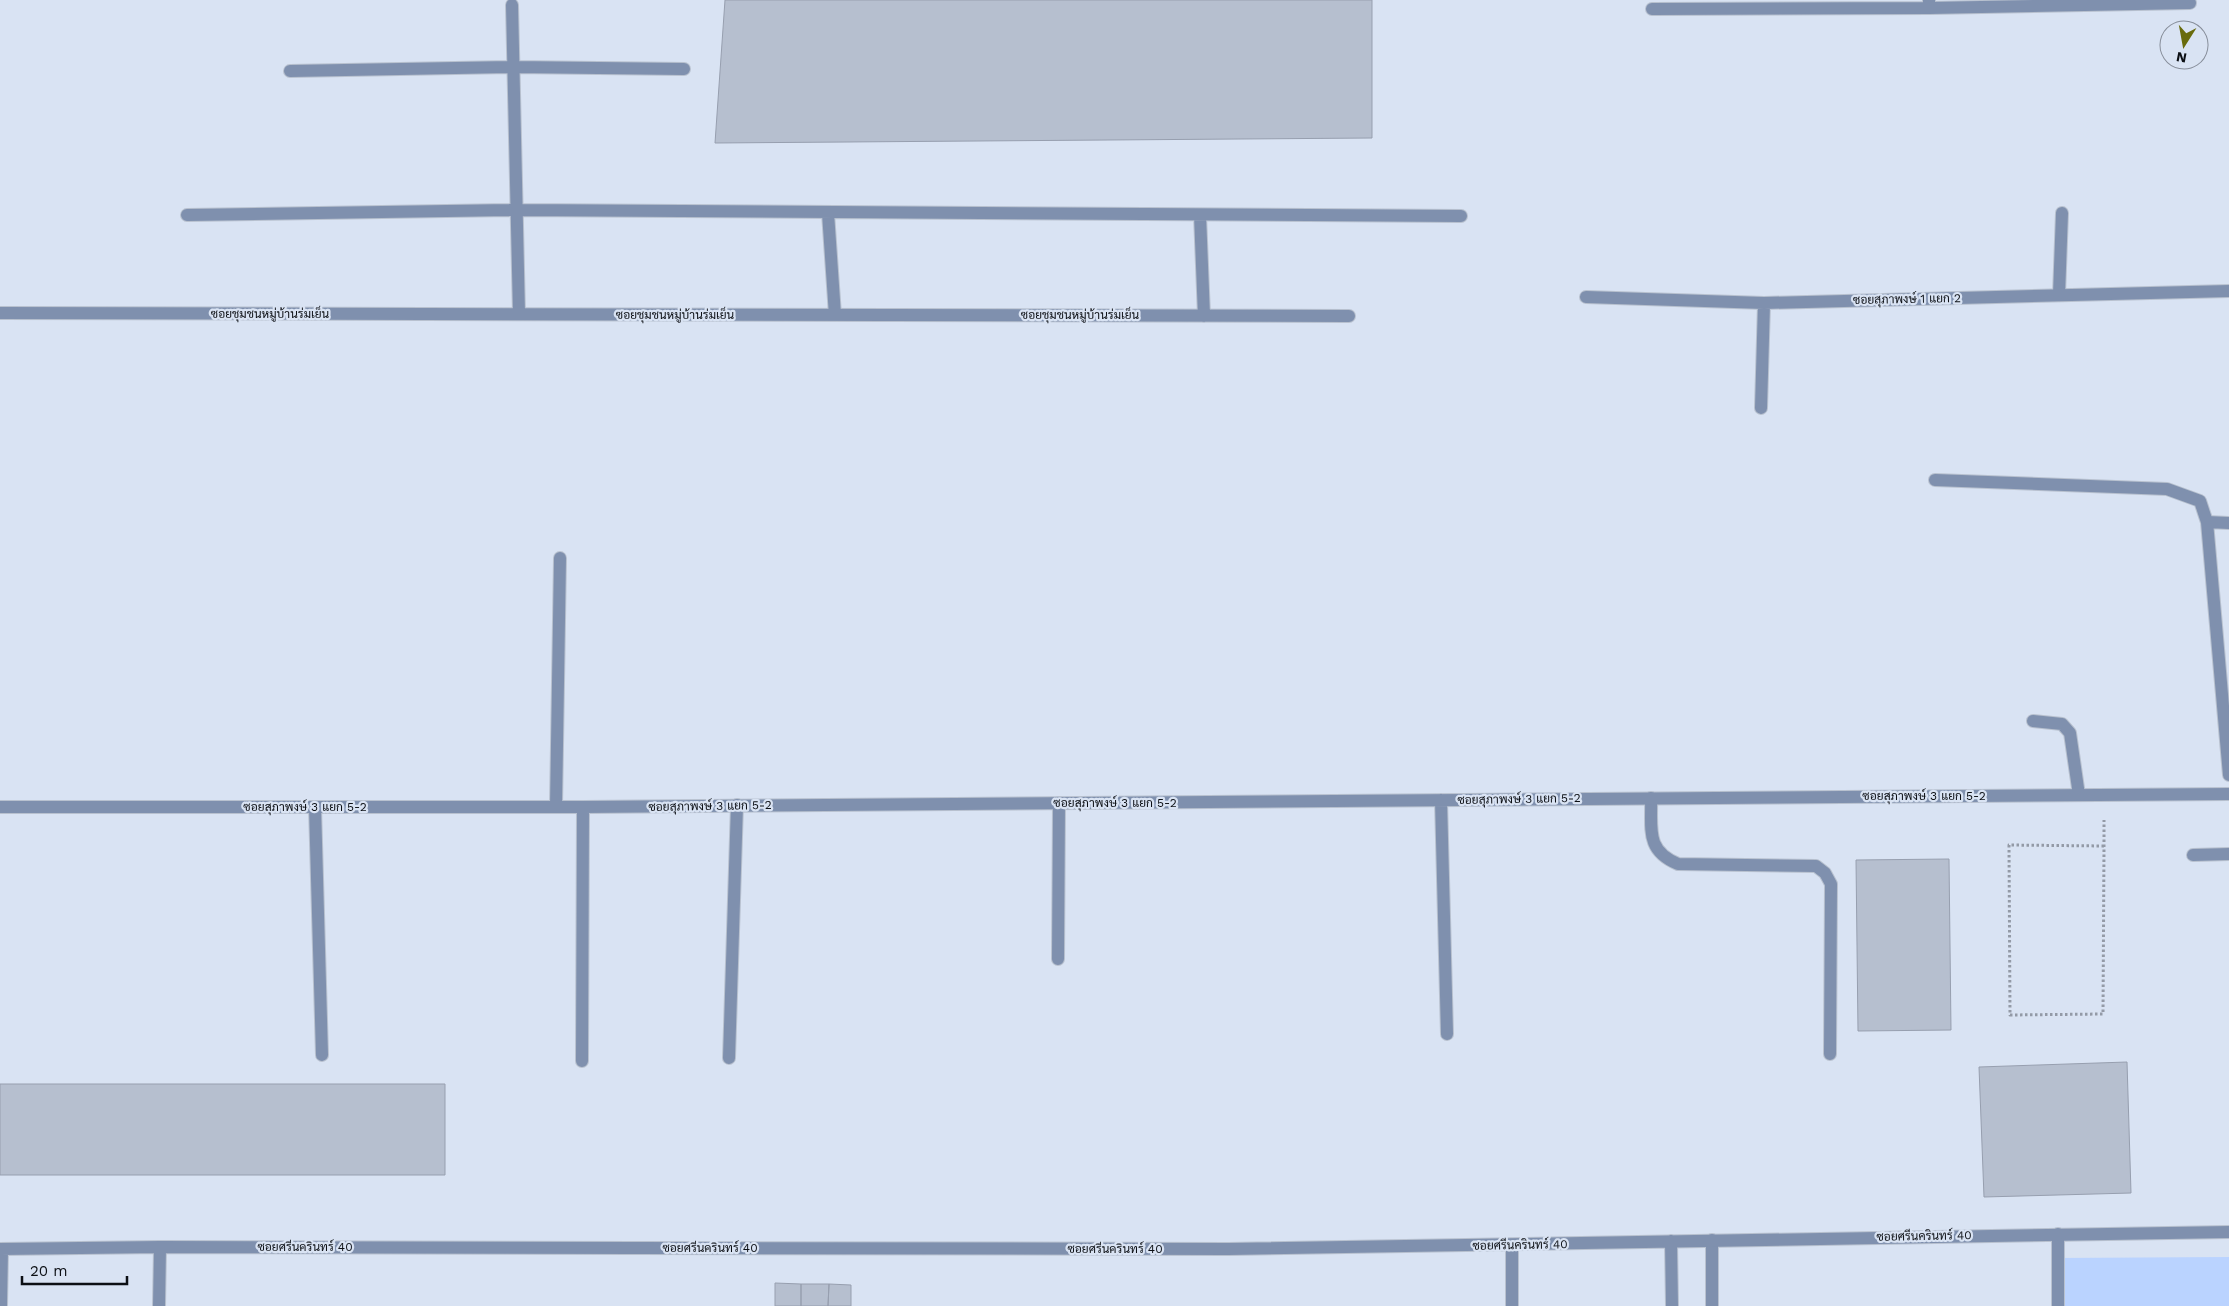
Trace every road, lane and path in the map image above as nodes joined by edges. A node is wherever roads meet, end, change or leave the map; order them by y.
1 (2190, 3) dead end
2 (1929, 4) edge
3 (512, 5) dead end
4 (1652, 9) dead end
5 (513, 67) junction
6 (684, 69) dead end
7 (290, 71) dead end
8 (516, 210) junction
9 (828, 213) junction
10 (2062, 213) dead end
11 (187, 215) dead end
12 (1200, 215) junction
13 (1462, 216) dead end
14 (2229, 290) edge
15 (2059, 295) junction
16 (1586, 297) dead end
17 (1764, 303) junction
18 (0, 313) edge
19 (519, 314) junction
20 (834, 315) junction
21 (1204, 316) junction
22 (1349, 316) dead end
23 (1761, 408) dead end
24 (1935, 480) dead end
25 (2207, 522) junction
26 (2229, 522) edge
27 (560, 558) dead end
28 (2224, 668) edge
29 (2033, 721) dead end
30 (2229, 775) edge
31 (2229, 794) edge
32 (2079, 795) junction
33 (2104, 795) junction
34 (1651, 798) junction
35 (1441, 800) junction
36 (1059, 803) junction
37 (738, 806) junction
38 (0, 807) edge
39 (315, 807) junction
40 (556, 807) junction
41 (583, 807) junction
42 (2104, 846) junction
43 (2229, 854) edge
44 (2193, 856) dead end
45 (1058, 959) dead end
46 (1447, 1034) dead end
47 (1830, 1054) dead end
48 (322, 1055) dead end
49 (729, 1058) dead end
50 (582, 1060) dead end
51 (2229, 1232) edge
52 (2058, 1234) junction
53 (1712, 1240) junction
54 (1671, 1241) junction
55 (1512, 1245) junction
56 (160, 1247) junction
57 (1, 1249) edge
58 (1, 1306) edge
59 (159, 1306) edge
60 (1512, 1306) edge
61 (1672, 1306) edge
62 (1712, 1306) edge
63 (2058, 1306) edge

1 - 2 street
2 - 4 street
3 - 5 street
5 - 6 street
5 - 7 street
5 - 8 street
8 - 9 street
8 - 11 street
8 - 19 street
9 - 12 street
9 - 20 street
10 - 15 street
12 - 13 street
12 - 21 street
14 - 15 street, ซอยสุภาพงษ์ 1 แยก 2
15 - 17 street, ซอยสุภาพงษ์ 1 แยก 2
16 - 17 street, ซอยสุภาพงษ์ 1 แยก 2
17 - 23 street
18 - 19 street, ซอยชุมชนหมู่บ้านร่มเย็น
19 - 20 street, ซอยชุมชนหมู่บ้านร่มเย็น
20 - 21 street, ซอยชุมชนหมู่บ้านร่มเย็น
21 - 22 street, ซอยชุมชนหมู่บ้านร่มเย็น
24 - 25 street
25 - 26 street
25 - 28 street
27 - 40 street
28 - 30 street
29 - 32 street
31 - 33 street, ซอยสุภาพงษ์ 3 แยก 5-2
32 - 33 street, ซอยสุภาพงษ์ 3 แยก 5-2
32 - 34 street, ซอยสุภาพงษ์ 3 แยก 5-2
33 - 42 path
34 - 35 street, ซอยสุภาพงษ์ 3 แยก 5-2
34 - 47 street
35 - 36 street, ซอยสุภาพงษ์ 3 แยก 5-2
35 - 46 street
36 - 37 street, ซอยสุภาพงษ์ 3 แยก 5-2
36 - 45 street
37 - 41 street, ซอยสุภาพงษ์ 3 แยก 5-2
37 - 49 street
38 - 39 street, ซอยสุภาพงษ์ 3 แยก 5-2
39 - 40 street, ซอยสุภาพงษ์ 3 แยก 5-2
39 - 48 street
40 - 41 street, ซอยสุภาพงษ์ 3 แยก 5-2
41 - 50 street
42 - 42 path
43 - 44 street
51 - 52 street, ซอยศรีนครินทร์ 40
52 - 53 street, ซอยศรีนครินทร์ 40
52 - 63 street
53 - 54 street, ซอยศรีนครินทร์ 40
53 - 62 street
54 - 55 street, ซอยศรีนครินทร์ 40
54 - 61 street
55 - 56 street, ซอยศรีนครินทร์ 40
55 - 60 street
56 - 57 street, ซอยศรีนครินทร์ 40
56 - 59 street
57 - 58 street

